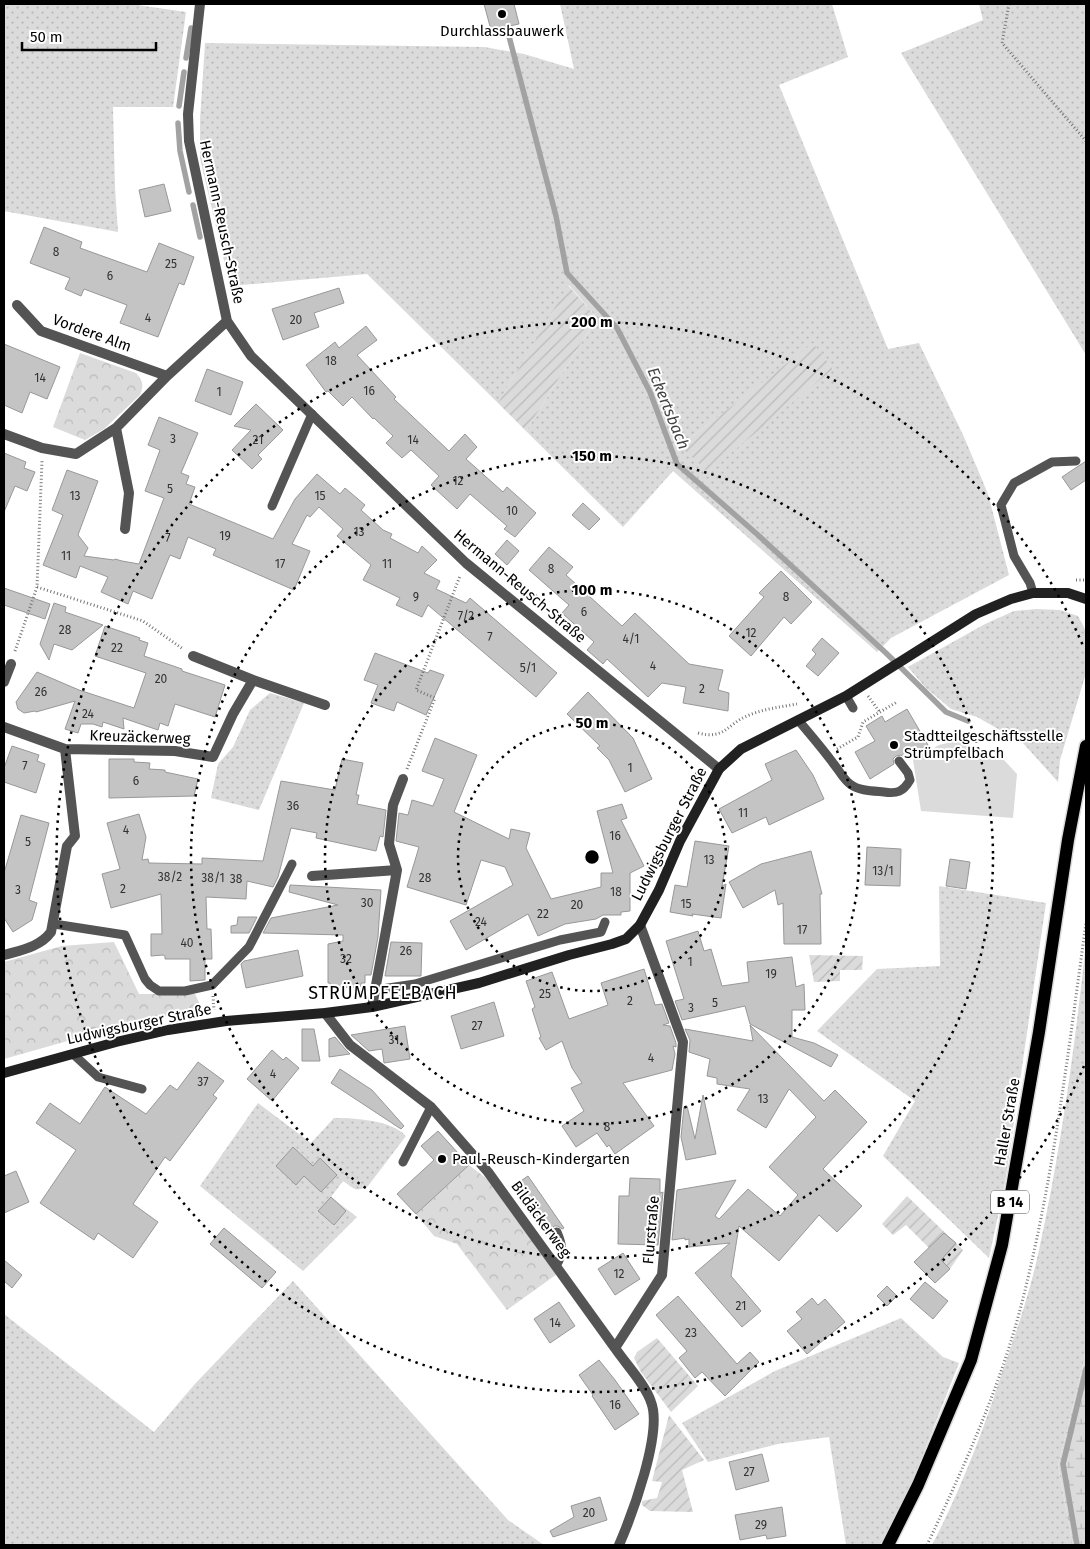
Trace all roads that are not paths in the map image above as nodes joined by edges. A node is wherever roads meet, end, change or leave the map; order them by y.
1 (200, 4) edge
2 (17, 305) dead end
3 (227, 321) junction
4 (167, 376) junction
5 (312, 414) junction
6 (116, 428) junction
7 (4, 434) edge
8 (1076, 461) dead end
9 (272, 506) dead end
10 (125, 530) dead end
11 (1033, 593) junction
12 (1086, 599) edge
13 (193, 656) road end
14 (11, 664) road end
15 (253, 680) junction
16 (4, 682) edge
17 (846, 696) junction
18 (325, 705) dead end
19 (853, 708) dead end
20 (798, 720) junction
21 (4, 727) edge
22 (1086, 746) edge
23 (64, 749) junction
24 (899, 761) dead end
25 (719, 769) junction
26 (403, 779) road end
27 (292, 864) dead end
28 (397, 870) junction
29 (312, 876) dead end
30 (605, 922) dead end
31 (54, 924) junction
32 (640, 925) junction
33 (4, 955) edge
34 (375, 990) junction
35 (372, 1007) junction
36 (325, 1013) junction
37 (73, 1054) junction
38 (4, 1073) edge
39 (142, 1089) dead end
40 (431, 1107) junction
41 (403, 1162) dead end
42 (558, 1232) dead end
43 (556, 1266) junction
44 (615, 1348) junction
45 (619, 1545) edge
46 (888, 1545) edge

1 - 3 street, Hermann-Reusch-Straße
2 - 4 street, Vordere Alm
3 - 4 street
3 - 5 street, Hermann-Reusch-Straße
4 - 6 street
5 - 9 lane
5 - 25 street, Hermann-Reusch-Straße
6 - 7 street
6 - 10 street
8 - 11 lane
11 - 12 street, Ludwigsburger Straße
11 - 17 street, Ludwigsburger Straße
13 - 15 street
14 - 16 street
15 - 18 street
15 - 23 street, Kreuzäckerweg
17 - 19 lane
17 - 20 street, Ludwigsburger Straße
20 - 24 lane
20 - 25 street, Ludwigsburger Straße
21 - 23 street, Kreuzäckerweg
22 - 46 main road, Haller Straße / B 14
23 - 31 street
25 - 32 street, Ludwigsburger Straße
26 - 28 street
27 - 31 lane, Ludwigsburger Straße
28 - 29 street
28 - 34 street
30 - 34 lane
31 - 33 street
32 - 35 street, Ludwigsburger Straße
32 - 44 street, Flurstraße
34 - 35 street
35 - 36 street, Ludwigsburger Straße
36 - 37 street, Ludwigsburger Straße
36 - 40 street, Bildäckerweg
37 - 38 street, Ludwigsburger Straße
37 - 39 lane
40 - 41 lane
40 - 43 street, Bildäckerweg
42 - 43 lane
43 - 44 street, Bildäckerweg
44 - 45 street

